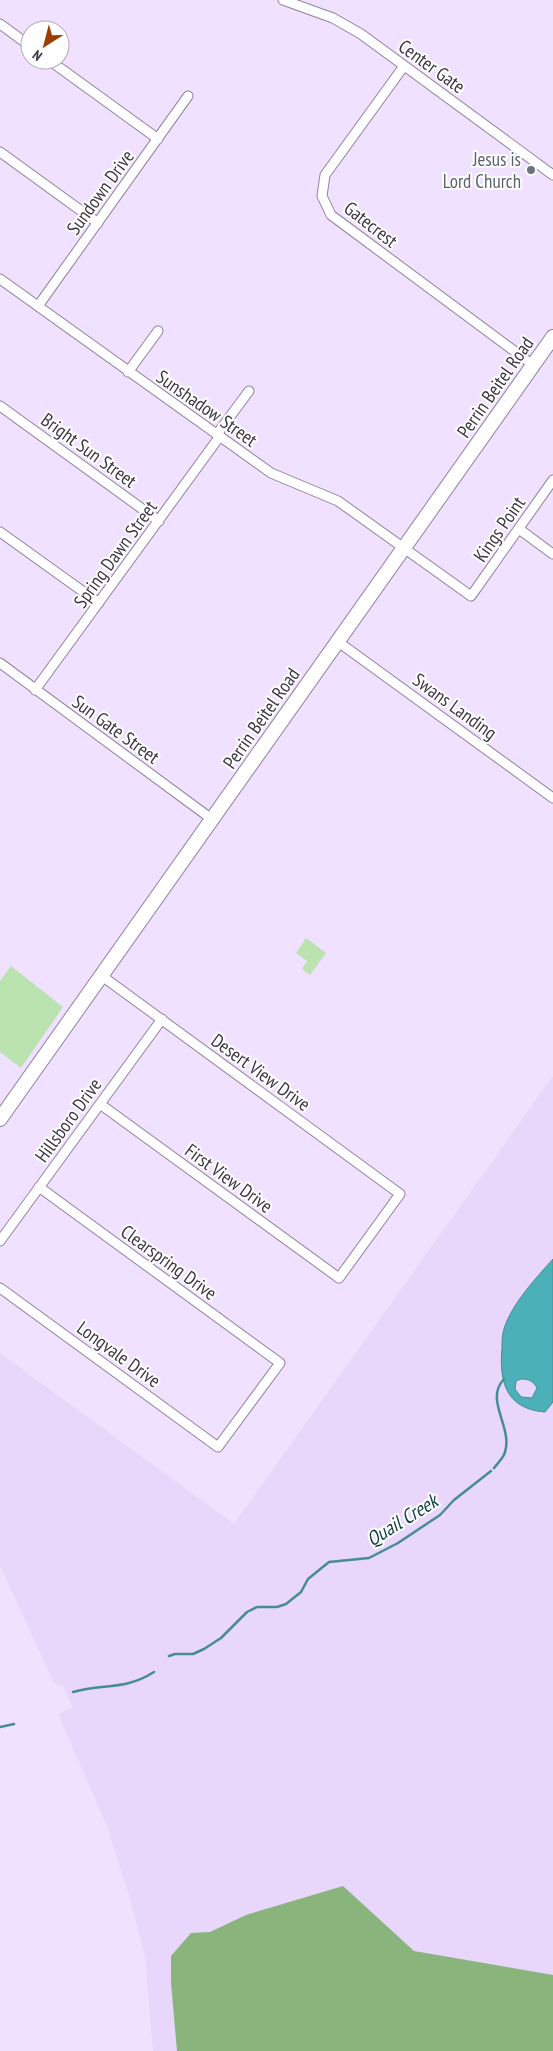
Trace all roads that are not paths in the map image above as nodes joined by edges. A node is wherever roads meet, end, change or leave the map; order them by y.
1 (283, 0) edge
2 (0, 24) edge
3 (20, 39) edge
4 (404, 66) junction
5 (63, 70) edge
6 (188, 96) dead end
7 (158, 139) junction
8 (0, 152) edge
9 (553, 175) edge
10 (98, 223) junction
11 (0, 279) edge
12 (38, 306) junction
13 (158, 331) dead end
14 (553, 337) edge
15 (533, 365) junction
16 (128, 372) junction
17 (249, 391) dead end
18 (0, 406) edge
19 (219, 435) junction
20 (553, 480) edge
21 (159, 521) junction
22 (519, 529) junction
23 (0, 532) edge
24 (404, 549) junction
25 (553, 554) edge
26 (471, 596) joint
27 (99, 604) junction
28 (337, 641) junction
29 (0, 663) edge
30 (35, 690) junction
31 (553, 798) edge
32 (213, 820) junction
33 (102, 976) junction
34 (162, 1019) junction
35 (100, 1104) junction
36 (0, 1119) edge
37 (39, 1187) junction
38 (0, 1240) edge
39 (339, 1278) joint
40 (0, 1288) edge
41 (218, 1447) joint

1 - 4 street, Center Gate
2 - 3 street
4 - 9 street, Center Gate
4 - 15 street, Gatecrest
5 - 7 street
6 - 7 street, Sundown Drive
7 - 10 street, Sundown Drive
8 - 10 street
10 - 12 street, Sundown Drive
11 - 12 street, Sunshadow Street
12 - 16 street, Sunshadow Street
13 - 16 street
14 - 15 main road, Perrin Beitel Road
15 - 24 main road, Perrin Beitel Road
16 - 19 street, Sunshadow Street
17 - 19 street, Spring Dawn Street
18 - 21 street, Bright Sun Street
19 - 21 street, Spring Dawn Street
19 - 24 street, Sunshadow Street
20 - 22 street, Kings Point
21 - 27 street, Spring Dawn Street
22 - 25 street
22 - 26 street, Kings Point
23 - 27 street
24 - 26 street, Sunshadow Street
24 - 28 main road, Perrin Beitel Road
27 - 30 street, Spring Dawn Street
28 - 31 street, Swans Landing
28 - 32 main road, Perrin Beitel Road
29 - 30 street, Sun Gate Street
30 - 32 street, Sun Gate Street
32 - 33 main road, Perrin Beitel Road
33 - 34 street, Desert View Drive
33 - 36 main road, Perrin Beitel Road
34 - 35 street, Hillsboro Drive
34 - 39 street, Desert View Drive
35 - 37 street, Hillsboro Drive
35 - 39 street, First View Drive
37 - 38 street, Hillsboro Drive
37 - 41 street, Clearspring Drive
40 - 41 street, Longvale Drive

